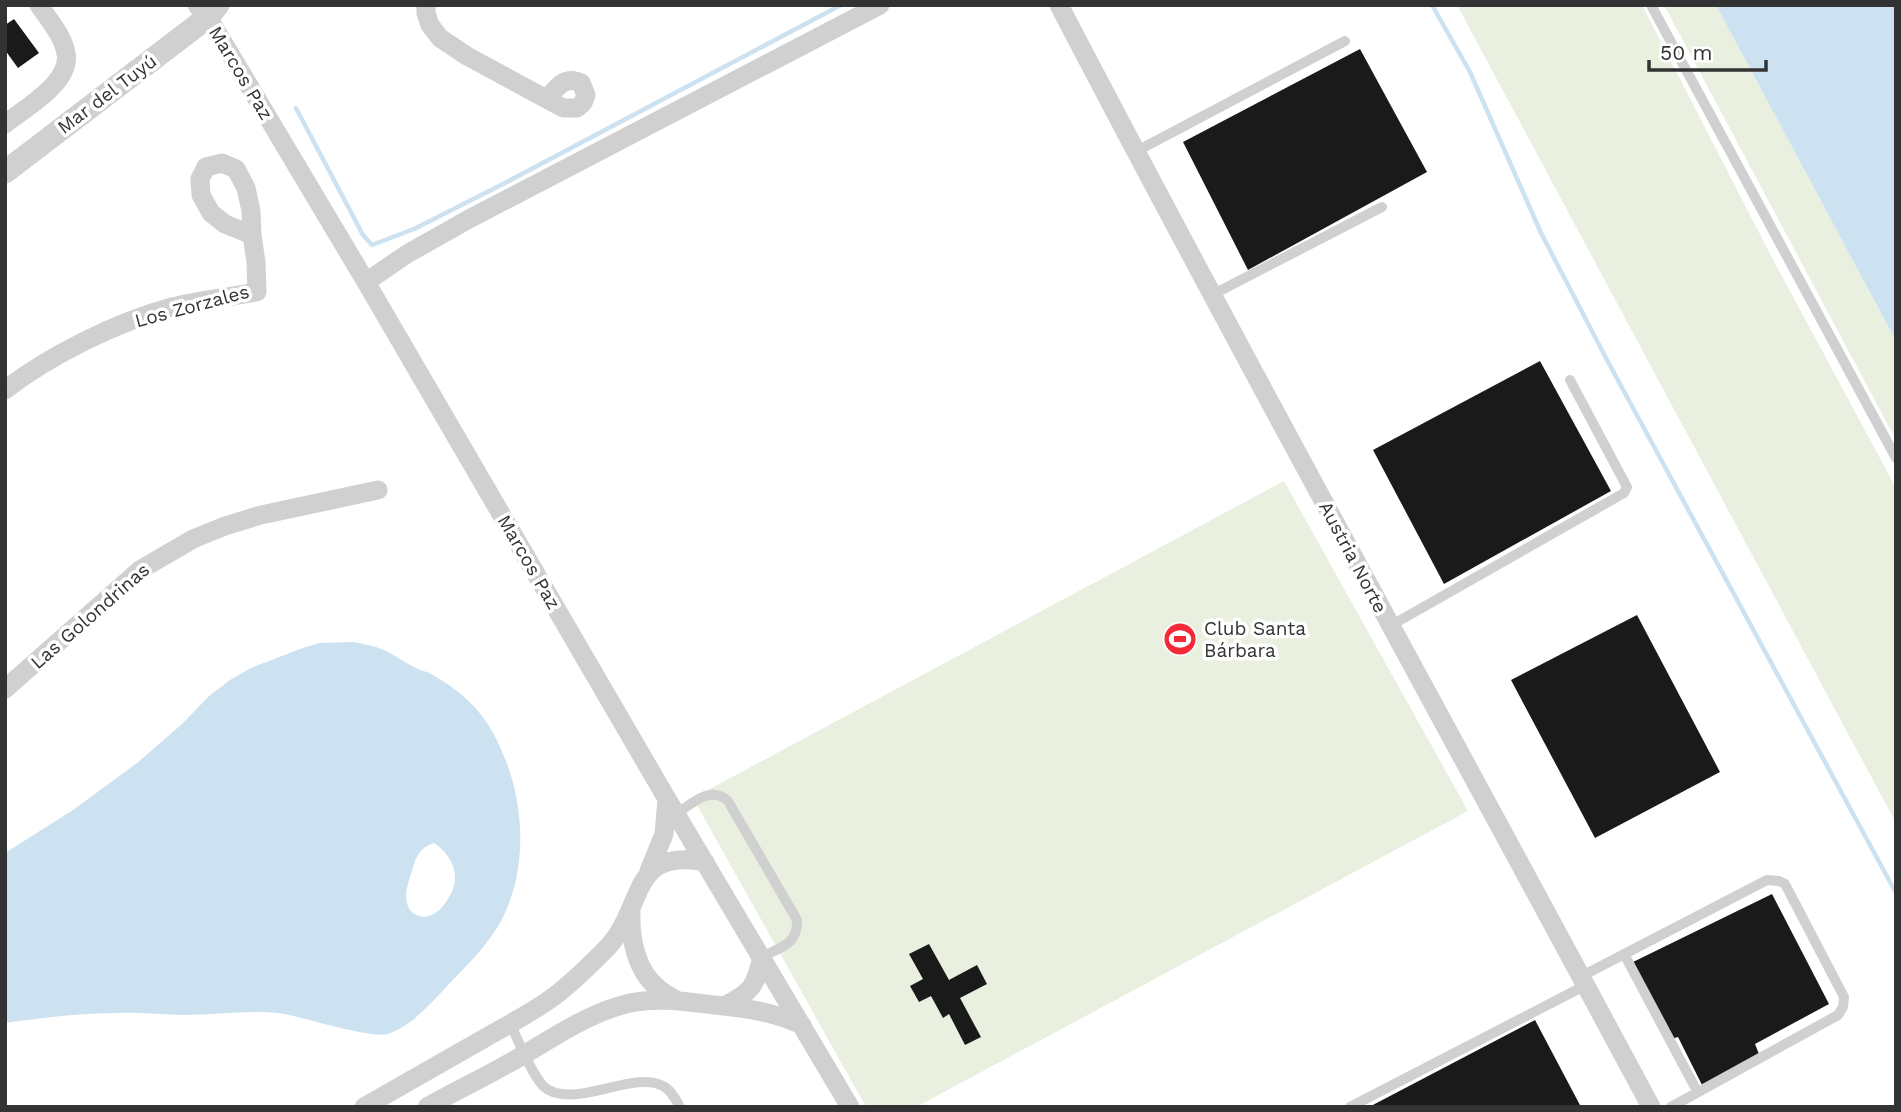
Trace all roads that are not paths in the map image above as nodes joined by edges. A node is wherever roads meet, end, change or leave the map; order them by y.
1 (39, 5) edge
2 (234, 5) edge
3 (426, 5) edge
4 (1059, 5) edge
5 (1651, 5) edge
6 (207, 8) edge
7 (869, 8) edge
8 (1345, 41) dead end
9 (547, 99) dead end
10 (5, 124) edge
11 (1135, 152) junction
12 (5, 172) edge
13 (1382, 207) dead end
14 (252, 234) dead end
15 (366, 282) junction
16 (1212, 295) junction
17 (1570, 380) dead end
18 (5, 390) edge
19 (1896, 457) edge
20 (378, 490) dead end
21 (1390, 626) junction
22 (5, 689) edge
23 (671, 806) junction
24 (705, 862) junction
25 (649, 871) junction
26 (631, 910) junction
27 (1624, 954) junction
28 (762, 957) junction
29 (1584, 980) junction
30 (677, 1001) junction
31 (724, 1006) junction
32 (510, 1023) junction
33 (802, 1025) junction
34 (525, 1054) junction
35 (1697, 1091) junction
36 (364, 1107) edge
37 (427, 1107) edge
38 (681, 1107) edge
39 (849, 1107) edge
40 (1350, 1107) edge
41 (1651, 1107) edge
42 (1671, 1107) edge

1 - 10 street
2 - 6 street, Mar del Tuyú
3 - 9 street
4 - 11 street, Austria Norte
5 - 19 lane
6 - 12 street, Mar del Tuyú
6 - 15 street, Marcos Paz
7 - 15 street
8 - 11 lane
11 - 16 street, Austria Norte
13 - 16 lane
14 - 18 street, Los Zorzales
15 - 23 street, Marcos Paz
16 - 21 street, Austria Norte
17 - 21 lane
20 - 22 street, Las Golondrinas
21 - 29 street, Austria Norte
23 - 24 street, Marcos Paz
23 - 25 street
23 - 28 lane
24 - 25 street
24 - 28 street, Marcos Paz
25 - 26 street
26 - 30 street
26 - 32 street
27 - 29 lane
27 - 35 lane
27 - 35 lane
28 - 31 street
28 - 33 street, Marcos Paz
29 - 40 lane
29 - 41 street, Austria Norte
30 - 31 street
30 - 34 street
31 - 33 street
32 - 34 lane
32 - 36 street
33 - 39 street, Marcos Paz
34 - 37 street
34 - 38 lane
35 - 42 lane

